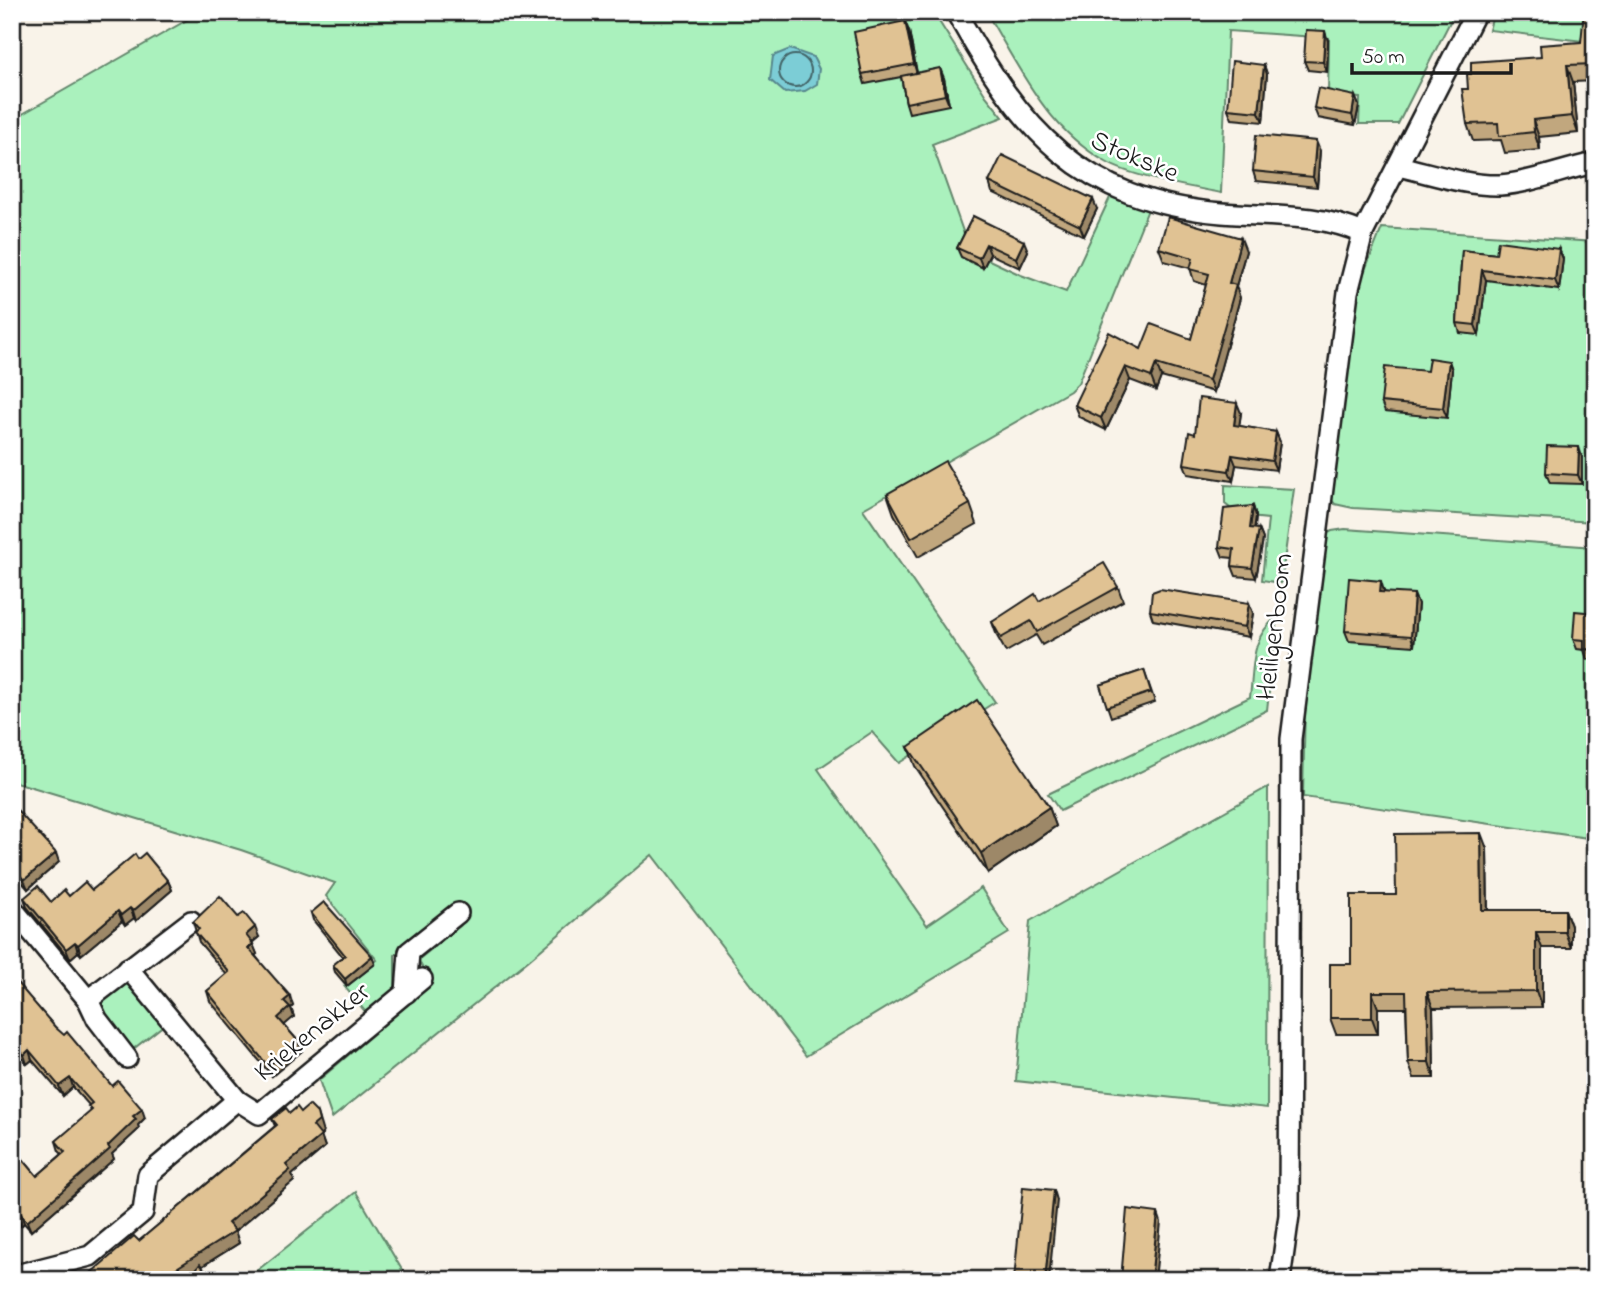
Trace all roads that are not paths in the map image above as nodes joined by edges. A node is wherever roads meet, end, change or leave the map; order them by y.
1 (956, 12) edge
2 (1476, 12) edge
3 (1595, 163) edge
4 (1398, 166) junction
5 (1363, 233) junction
6 (12, 908) edge
7 (458, 912) dead end
8 (191, 921) edge
9 (128, 968) junction
10 (422, 979) dead end
11 (406, 993) junction
12 (88, 1000) junction
13 (127, 1058) dead end
14 (237, 1100) junction
15 (12, 1276) edge
16 (1280, 1280) edge

1 - 5 street, Stokske
2 - 4 street, Heiligenboom
3 - 4 street
4 - 5 street, Heiligenboom
5 - 16 street, Heiligenboom
6 - 12 street
7 - 11 street
8 - 9 street
9 - 12 street
9 - 14 street, Kriekenakker
10 - 11 street, Kriekenakker
11 - 14 street, Kriekenakker
12 - 13 street
14 - 15 street, Kriekenakker

